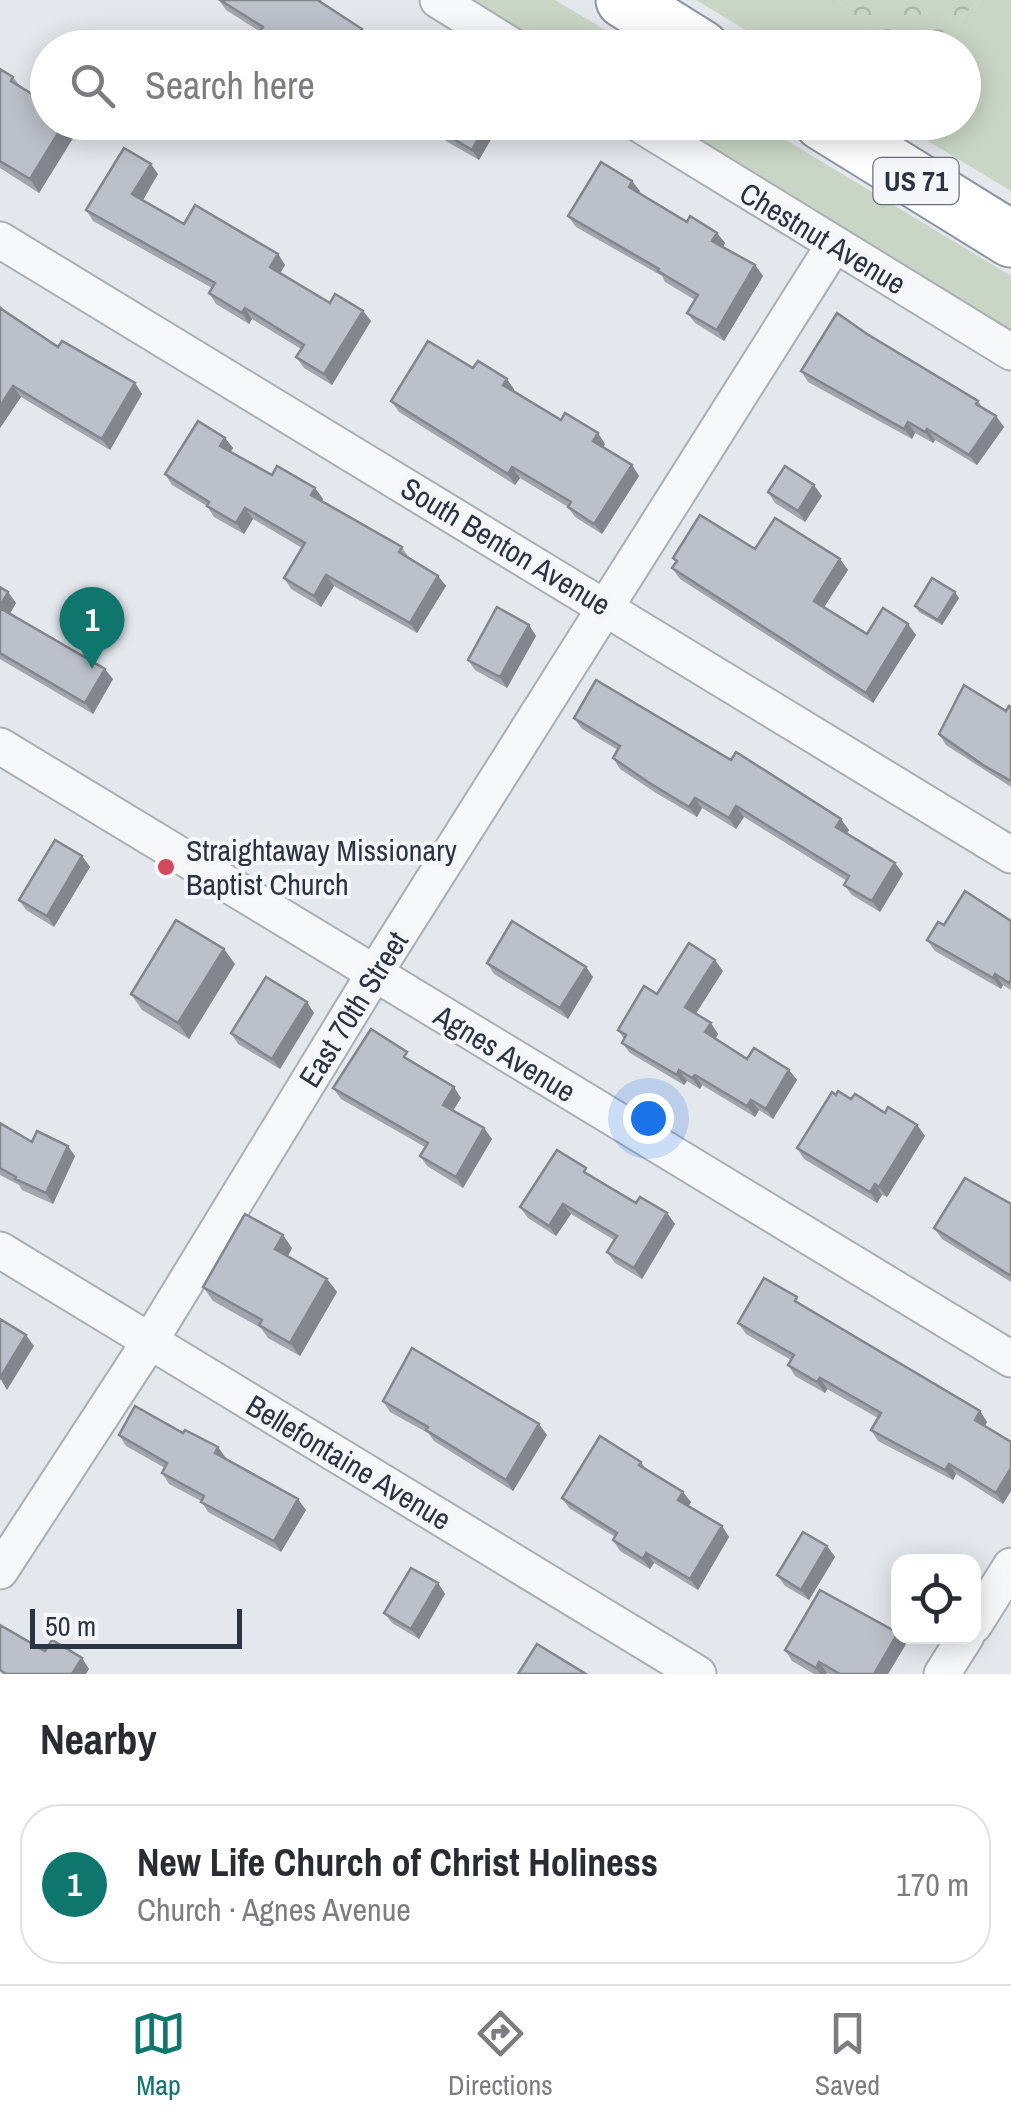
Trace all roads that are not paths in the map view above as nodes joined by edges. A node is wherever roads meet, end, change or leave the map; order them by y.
1 (438, 0) edge
2 (624, 0) edge
3 (486, 30) edge
4 (672, 30) edge
5 (665, 140) edge
6 (851, 140) edge
7 (1011, 239) edge
8 (0, 240) edge
9 (834, 244) junction
10 (1011, 352) edge
11 (606, 606) junction
12 (0, 746) edge
13 (1011, 855) edge
14 (374, 974) junction
15 (0, 1250) edge
16 (150, 1341) junction
17 (1011, 1359) edge
18 (1011, 1566) edge
19 (0, 1571) edge
20 (981, 1614) edge
21 (961, 1644) edge
22 (698, 1674) edge
23 (942, 1674) edge

1 - 3 street
2 - 4 highway
5 - 9 street, Chestnut Avenue
6 - 7 highway, US 71
8 - 11 street, South Benton Avenue
9 - 10 street, Chestnut Avenue
9 - 11 street, East 70th Street
11 - 13 street, South Benton Avenue
11 - 14 street, East 70th Street
12 - 14 street, Agnes Avenue
14 - 16 street, East 70th Street
14 - 17 street, Agnes Avenue
15 - 16 street, Bellefontaine Avenue
16 - 19 street, East 70th Street
16 - 22 street, Bellefontaine Avenue
18 - 20 street
21 - 23 street

